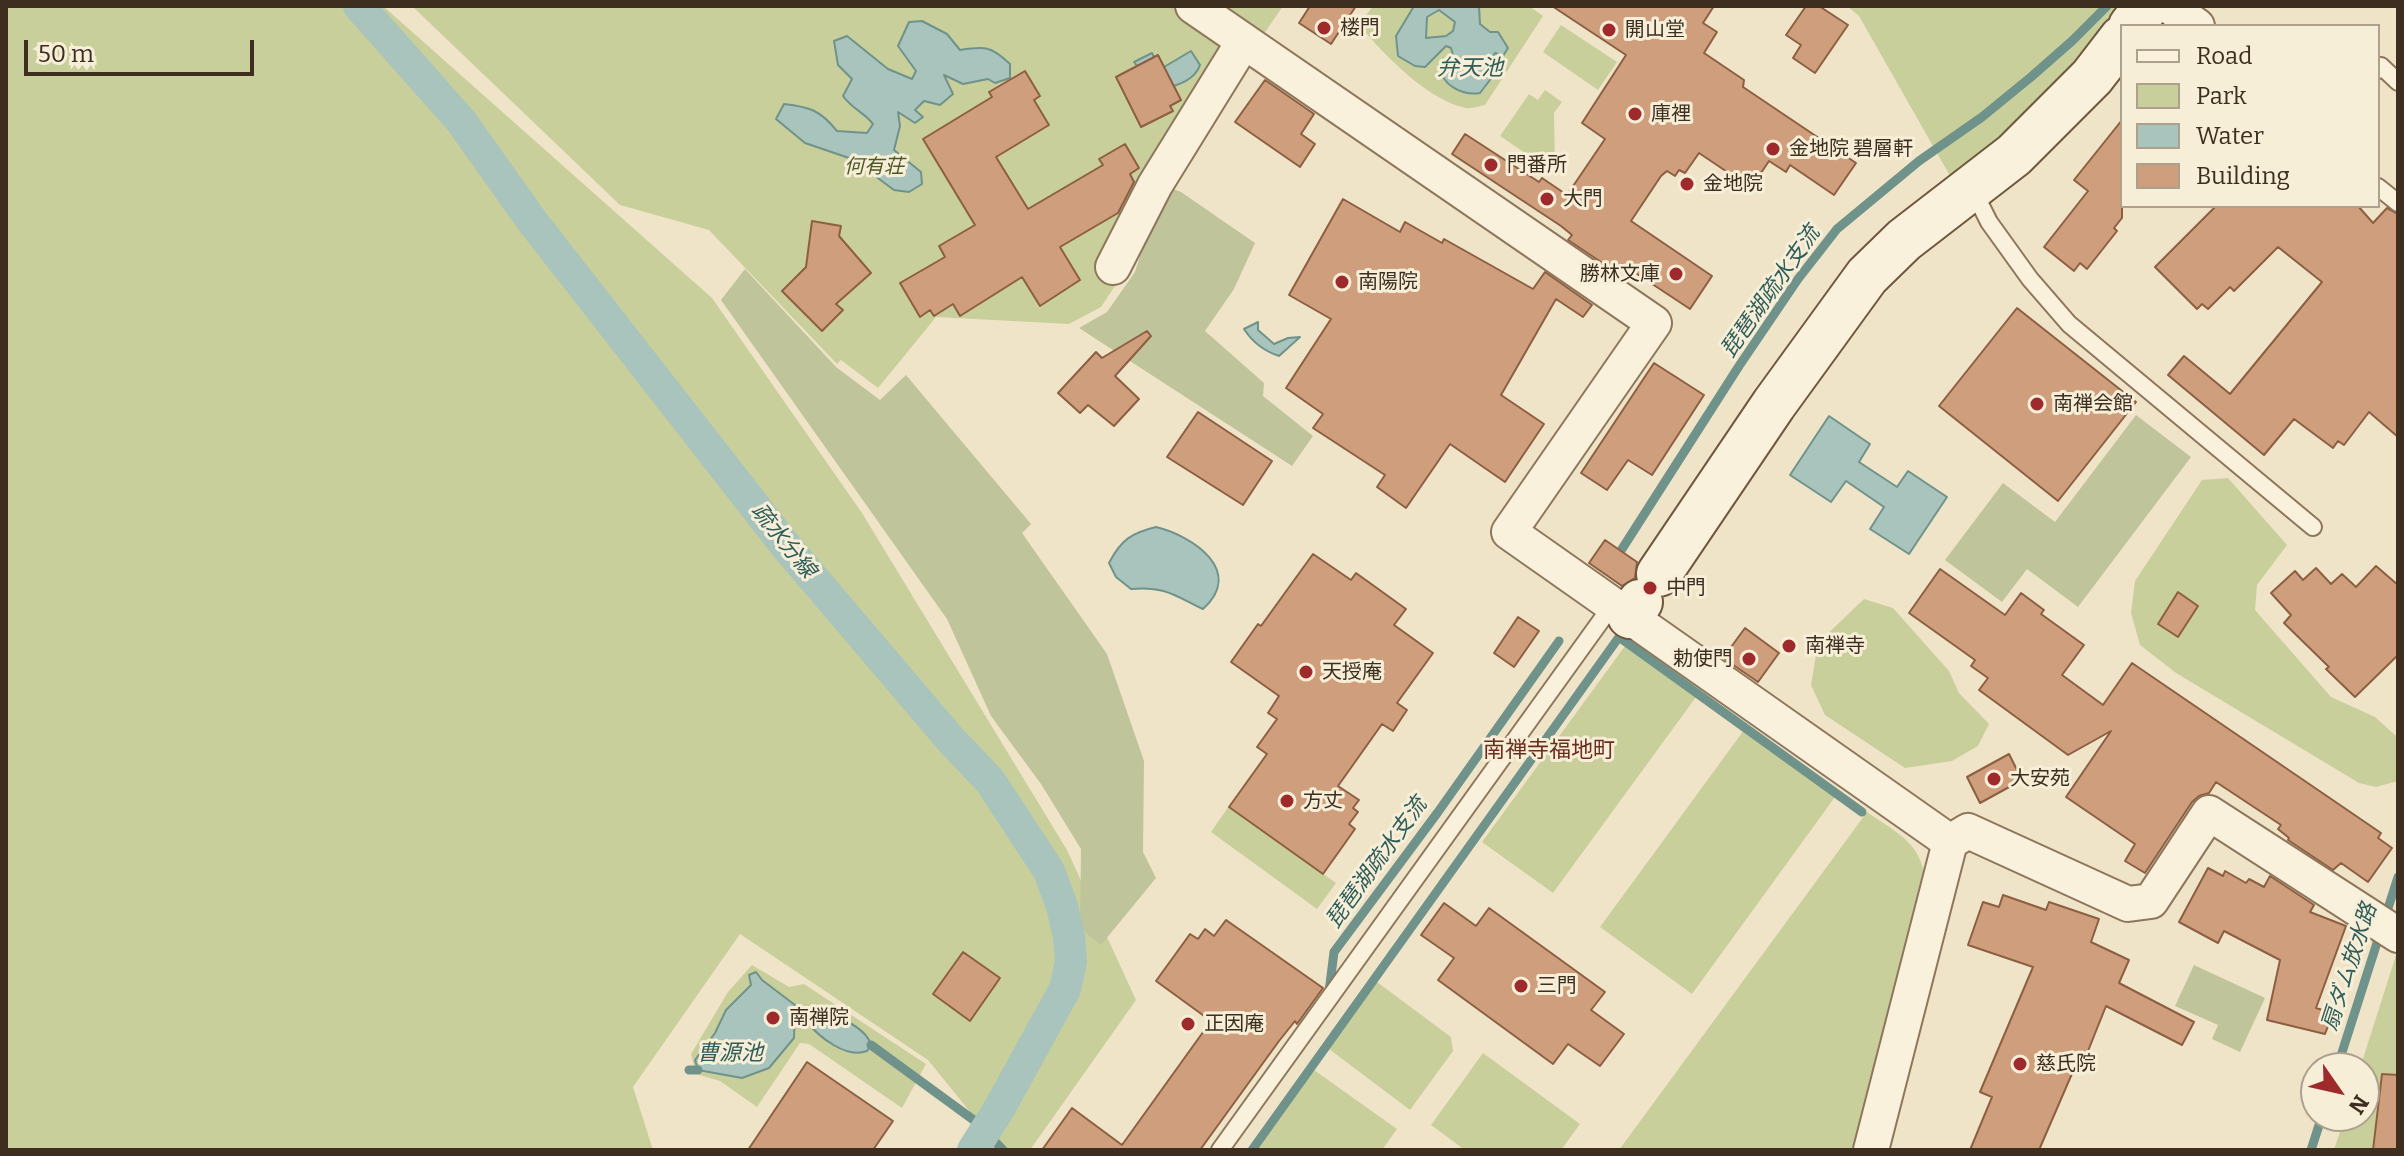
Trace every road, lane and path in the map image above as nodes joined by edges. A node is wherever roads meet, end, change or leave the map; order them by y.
1 (1193, 6) edge
2 (2147, 6) edge
3 (2169, 6) edge
4 (2133, 24) edge
5 (2194, 24) edge
6 (1244, 41) junction
7 (2120, 41) edge
8 (2380, 67) edge
9 (2398, 82) edge
10 (1972, 188) junction
11 (2380, 189) edge
12 (2398, 203) edge
13 (1113, 267) dead end
14 (2313, 527) dead end
15 (1636, 599) junction
16 (1950, 842) junction
17 (2388, 928) edge
18 (1220, 1150) edge
19 (1871, 1150) edge

1 - 6 street
2 - 4 street
3 - 5 street
6 - 13 street
6 - 15 street
7 - 10 street
8 - 9 lane
10 - 14 lane
10 - 15 street
11 - 12 lane
15 - 16 street
15 - 18 lane
16 - 17 street
16 - 19 street

